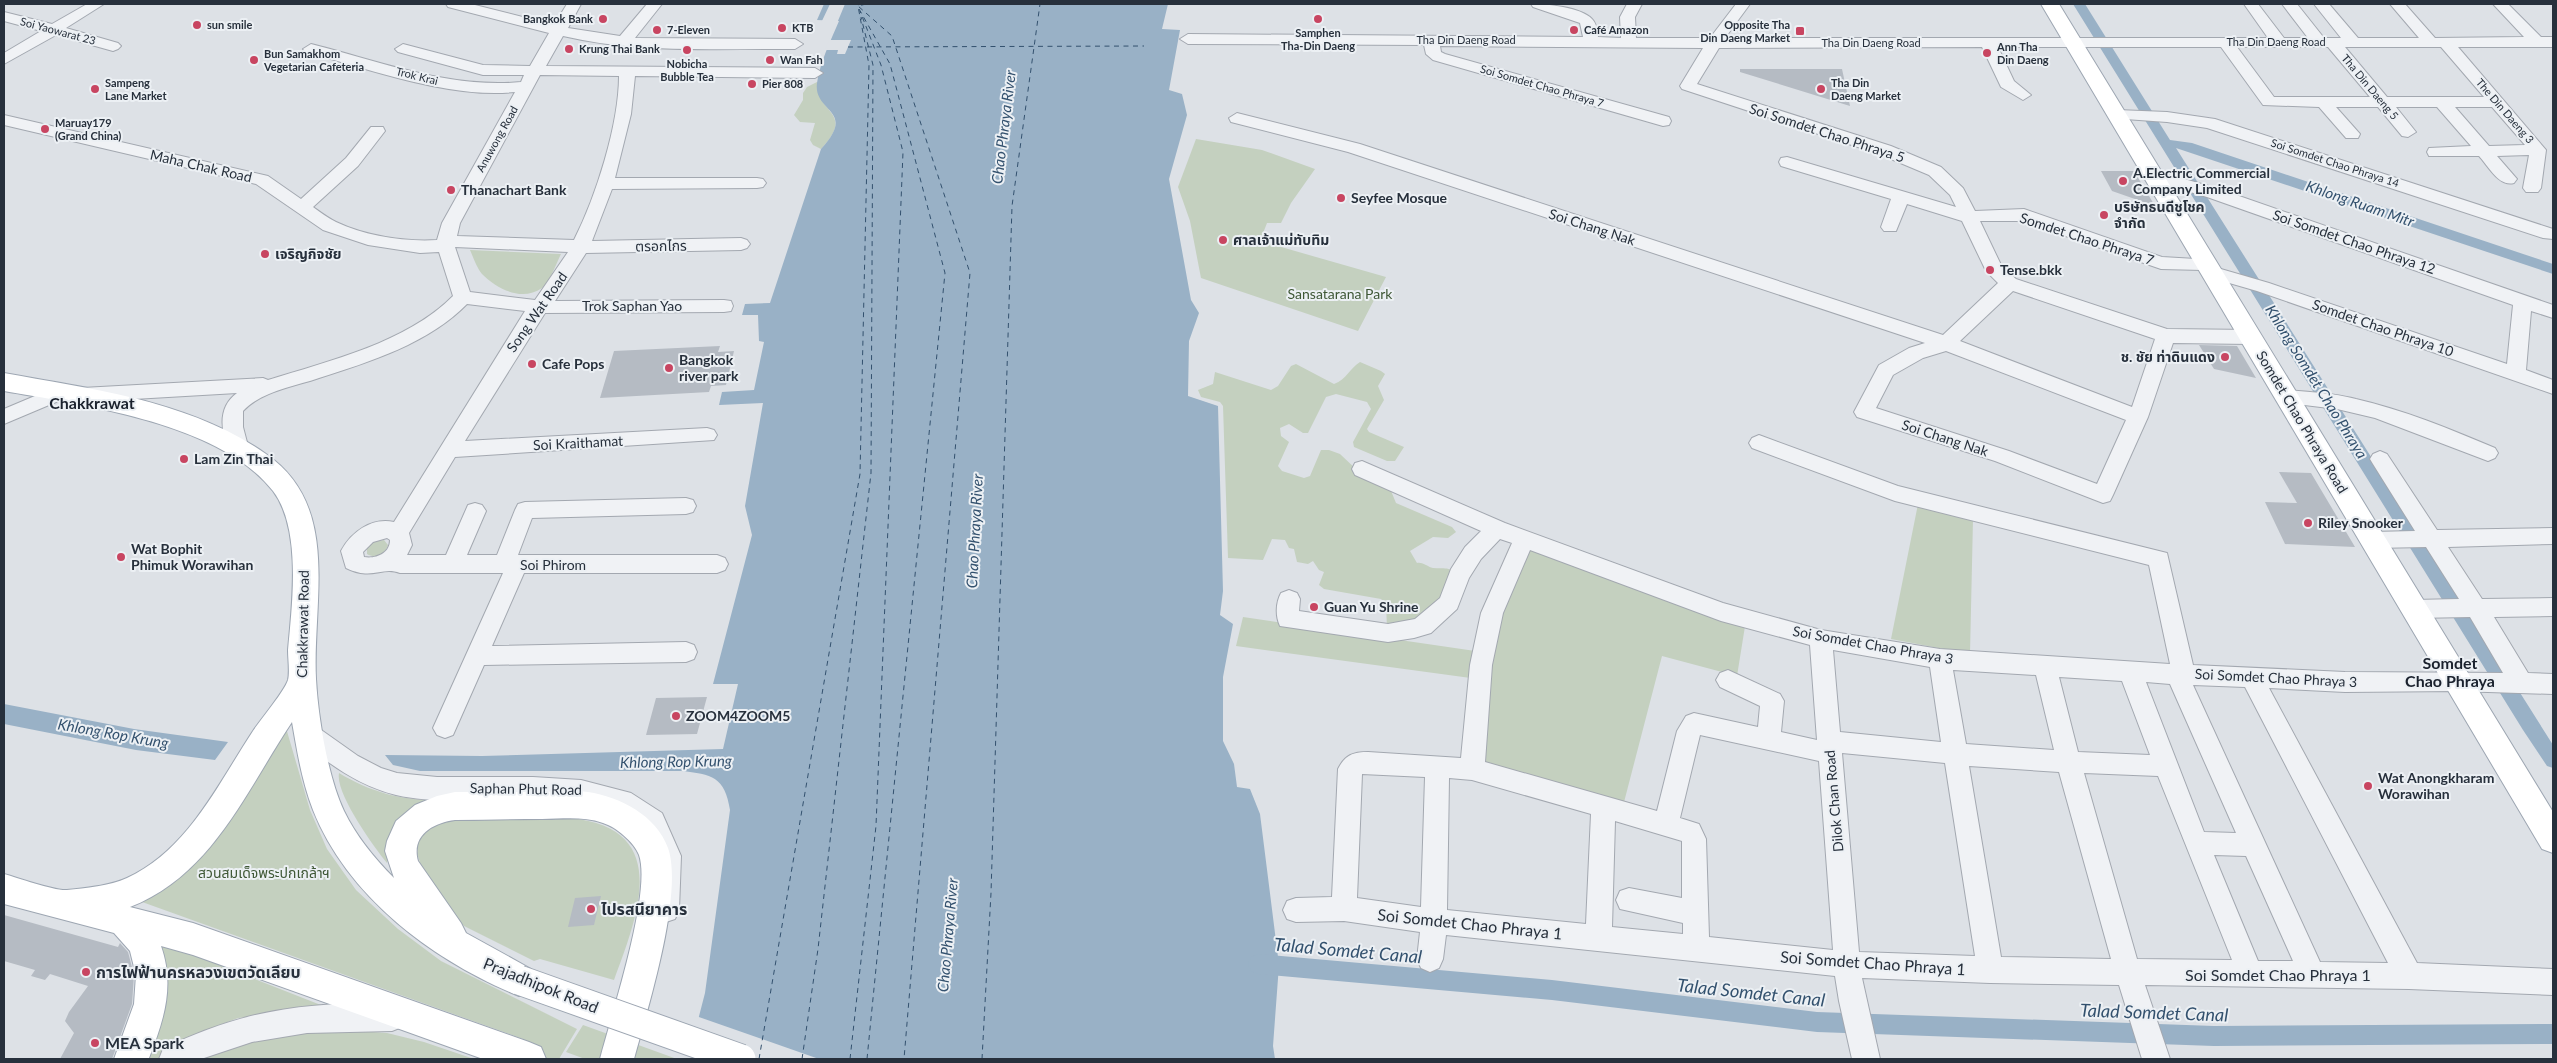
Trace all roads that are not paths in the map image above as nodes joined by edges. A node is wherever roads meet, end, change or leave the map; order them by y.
1 (97, 4) edge
2 (453, 4) edge
3 (574, 4) edge
4 (655, 4) edge
5 (1538, 4) edge
6 (1591, 4) edge
7 (1635, 4) edge
8 (1743, 4) edge
9 (2050, 4) edge
10 (2251, 4) edge
11 (2289, 4) edge
12 (2321, 4) edge
13 (2397, 4) edge
14 (2500, 4) edge
15 (4, 16) edge
16 (1577, 17) junction
17 (52, 30) junction
18 (558, 30) junction
19 (1188, 39) dead end
20 (1431, 40) junction
21 (624, 41) junction
22 (1592, 41) junction
23 (1629, 41) junction
24 (1987, 41) junction
25 (2081, 41) junction
26 (2225, 42) junction
27 (2279, 42) junction
28 (2326, 42) junction
29 (2354, 42) junction
30 (2537, 42) junction
31 (2553, 42) edge
32 (1714, 43) junction
33 (2439, 43) junction
34 (795, 44) dead end
35 (113, 46) dead end
36 (311, 49) dead end
37 (403, 49) dead end
38 (4, 59) edge
39 (627, 72) junction
40 (815, 73) dead end
41 (530, 79) junction
42 (2023, 95) dead end
43 (2323, 102) junction
44 (2382, 102) junction
45 (2442, 102) junction
46 (2496, 102) junction
47 (2125, 115) junction
48 (1237, 118) dead end
49 (4, 120) edge
50 (1664, 121) dead end
51 (377, 130) dead end
52 (2408, 132) dead end
53 (2352, 134) dead end
54 (2482, 150) junction
55 (2538, 150) junction
56 (2434, 152) dead end
57 (1787, 162) dead end
58 (2153, 175) junction
59 (2508, 179) dead end
60 (757, 183) dead end
61 (605, 184) junction
62 (2532, 188) dead end
63 (1901, 197) junction
64 (302, 207) junction
65 (1968, 217) junction
66 (1890, 227) dead end
67 (2549, 234) dead end
68 (446, 244) junction
69 (741, 244) dead end
70 (580, 247) junction
71 (2217, 271) junction
72 (2010, 283) junction
73 (459, 302) junction
74 (2523, 302) junction
75 (724, 306) dead end
76 (536, 312) junction
77 (2553, 312) edge
78 (2166, 336) junction
79 (2251, 338) junction
80 (1945, 344) junction
81 (2516, 373) junction
82 (4, 382) edge
83 (283, 382) junction
84 (2553, 387) edge
85 (72, 393) junction
86 (2297, 398) junction
87 (4, 417) edge
88 (2138, 417) junction
89 (707, 435) dead end
90 (1759, 443) dead end
91 (239, 450) junction
92 (449, 450) junction
93 (2488, 453) dead end
94 (2380, 460) dead end
95 (1362, 469) dead end
96 (686, 506) dead end
97 (475, 511) dead end
98 (1497, 529) junction
99 (398, 533) junction
100 (2553, 536) edge
101 (1525, 538) junction
102 (2383, 540) junction
103 (2427, 540) junction
104 (390, 560) junction
105 (453, 564) junction
106 (717, 564) dead end
107 (511, 565) junction
108 (1289, 599) dead end
109 (2553, 607) edge
110 (2414, 609) junction
111 (2471, 609) junction
112 (1821, 639) junction
113 (686, 652) dead end
114 (477, 656) junction
115 (1940, 659) junction
116 (2045, 667) junction
117 (2130, 672) junction
118 (2180, 674) junction
119 (2251, 677) junction
120 (1728, 680) dead end
121 (2457, 680) junction
122 (302, 682) junction
123 (2518, 684) junction
124 (2553, 684) edge
125 (445, 728) dead end
126 (309, 734) junction
127 (1770, 739) junction
128 (1829, 747) junction
129 (1954, 755) junction
130 (2069, 764) junction
131 (2166, 766) junction
132 (1437, 767) junction
133 (1472, 769) junction
134 (1602, 808) junction
135 (1666, 826) junction
136 (2553, 839) edge
137 (2196, 843) junction
138 (2253, 845) junction
139 (4, 889) edge
140 (1629, 900) dead end
141 (62, 905) junction
142 (1344, 909) junction
143 (1296, 910) dead end
144 (1694, 913) junction
145 (125, 922) junction
146 (1434, 922) junction
147 (1599, 938) junction
148 (458, 946) junction
149 (1696, 948) junction
150 (1430, 959) dead end
151 (1847, 964) junction
152 (1990, 970) junction
153 (2128, 974) junction
154 (2312, 974) junction
155 (2251, 975) junction
156 (2409, 976) junction
157 (2553, 982) edge
158 (425, 1021) junction
159 (1863, 1049) edge
160 (2154, 1054) edge
161 (131, 1059) edge
162 (173, 1059) edge
163 (529, 1059) edge
164 (617, 1059) edge
165 (634, 1059) edge
166 (741, 1059) edge

1 - 17 street
2 - 18 street
3 - 18 street, Anuwong Road
4 - 21 street
5 - 16 street
6 - 16 street
7 - 23 street
8 - 32 street
9 - 25 main road, Somdet Chao Phraya Road
10 - 27 street
11 - 28 street, Tha Din Daeng 5
12 - 29 street
13 - 33 street, The Din Daeng 3
14 - 30 street
15 - 17 street, Soi Yaowarat 23
16 - 22 street
17 - 35 street, Soi Yaowarat 23
17 - 38 street
18 - 21 street
18 - 41 street, Anuwong Road
19 - 20 street, Tha Din Daeng Road
20 - 22 street, Tha Din Daeng Road
20 - 50 street, Soi Somdet Chao Phraya 7
21 - 34 street
22 - 23 street, Tha Din Daeng Road
23 - 32 street, Tha Din Daeng Road
24 - 25 street, Tha Din Daeng Road
24 - 32 street, Tha Din Daeng Road
24 - 42 street
25 - 26 street, Tha Din Daeng Road
25 - 47 main road, Somdet Chao Phraya Road
26 - 27 street, Tha Din Daeng Road
26 - 43 street
27 - 28 street, Tha Din Daeng Road
28 - 29 street, Tha Din Daeng Road
28 - 44 street, Tha Din Daeng 5
29 - 33 street, Tha Din Daeng Road
30 - 31 street, Tha Din Daeng Road
30 - 33 street, Tha Din Daeng Road
32 - 65 street, Soi Somdet Chao Phraya 5
33 - 46 street, The Din Daeng 3
36 - 41 street, Trok Krai
37 - 41 street
39 - 40 street
39 - 41 street
39 - 61 street, Song Wat Road
41 - 68 street, Anuwong Road
43 - 44 street
43 - 53 street
44 - 45 street
44 - 52 street, Tha Din Daeng 5
45 - 46 street
45 - 54 street
46 - 55 street, The Din Daeng 3
47 - 58 main road, Somdet Chao Phraya Road
47 - 67 street, Soi Somdet Chao Phraya 14
48 - 80 street, Soi Chang Nak
49 - 64 street, Maha Chak Road
51 - 64 street
54 - 55 street
54 - 56 street
54 - 59 street
55 - 62 street, The Din Daeng 3
57 - 63 street
58 - 71 main road, Somdet Chao Phraya Road
58 - 74 street, Soi Somdet Chao Phraya 12
60 - 61 street
61 - 70 street, Song Wat Road
63 - 65 street
63 - 66 street
64 - 68 street, Maha Chak Road
65 - 71 street, Somdet Chao Phraya 7
65 - 72 street, Soi Somdet Chao Phraya 5
68 - 70 street, Maha Chak Road
68 - 73 street
69 - 70 street, ตรอกไกร
70 - 76 street, Song Wat Road
71 - 79 main road, Somdet Chao Phraya Road
71 - 81 street, Somdet Chao Phraya 10
72 - 78 street, Soi Somdet Chao Phraya 5
72 - 80 street, Soi Chang Nak
73 - 76 street, Trok Saphan Yao
73 - 83 street, Chakkrawat Road
74 - 77 street, Soi Somdet Chao Phraya 12
74 - 81 street
75 - 76 street, Trok Saphan Yao
76 - 92 street, Song Wat Road
78 - 79 street, Soi Somdet Chao Phraya 5
78 - 88 street
79 - 86 main road, Somdet Chao Phraya Road
80 - 88 street, Soi Chang Nak
80 - 88 street, Soi Chang Nak
81 - 84 street, Somdet Chao Phraya 10
82 - 85 main road, Chakkrawat Road
83 - 85 street, Chakkrawat Road
83 - 91 street, Chakkrawat Road
85 - 87 street
85 - 91 main road, Chakkrawat Road
86 - 93 street
86 - 102 main road, Somdet Chao Phraya Road
89 - 92 street, Soi Kraithamat
90 - 118 street
91 - 122 main road, Chakkrawat Road
92 - 99 street, Song Wat Road
94 - 103 street
95 - 98 street, Soi Somdet Chao Phraya 3
96 - 107 street
97 - 105 street
98 - 101 street, Soi Somdet Chao Phraya 3
98 - 108 street
99 - 104 street, Song Wat Road
99 - 104 street
100 - 103 street
101 - 112 street, Soi Somdet Chao Phraya 3
101 - 133 street
102 - 103 street
102 - 110 main road, Somdet Chao Phraya Road
103 - 111 street
104 - 105 street, Soi Phirom
105 - 107 street, Soi Phirom
106 - 107 street, Soi Phirom
107 - 114 street
109 - 111 street
110 - 111 street
110 - 121 main road, Somdet Chao Phraya Road
111 - 123 street
112 - 115 street, Soi Somdet Chao Phraya 3
112 - 128 street, Dilok Chan Road
113 - 114 street
114 - 125 street
115 - 116 street, Soi Somdet Chao Phraya 3
115 - 129 street
116 - 117 street, Soi Somdet Chao Phraya 3
116 - 130 street
117 - 118 street, Soi Somdet Chao Phraya 3
117 - 131 street
118 - 119 street, Soi Somdet Chao Phraya 3
118 - 138 street
119 - 121 street, Soi Somdet Chao Phraya 3
119 - 156 street
120 - 127 street
121 - 123 street, Soi Somdet Chao Phraya 3
121 - 136 main road, Somdet Chao Phraya Road
122 - 126 main road, Chakkrawat Road
122 - 141 main road
123 - 124 street, Soi Somdet Chao Phraya 3
126 - 148 main road, Prajadhipok Road
126 - 165 street, Saphan Phut Road
127 - 128 street
127 - 135 street
128 - 129 street
128 - 151 street, Dilok Chan Road
129 - 130 street
129 - 152 street
130 - 131 street
130 - 153 street
131 - 137 street
132 - 133 street
132 - 142 street
132 - 146 street
133 - 134 street
134 - 135 street
134 - 147 street
135 - 144 street
137 - 138 street
137 - 155 street
138 - 154 street
139 - 141 main road
140 - 144 street
141 - 145 main road
142 - 143 street, Soi Somdet Chao Phraya 1
142 - 146 street, Soi Somdet Chao Phraya 1
144 - 149 street
145 - 158 main road
145 - 161 main road
146 - 147 street, Soi Somdet Chao Phraya 1
146 - 150 street
147 - 149 street, Soi Somdet Chao Phraya 1
148 - 164 main road
148 - 166 main road, Prajadhipok Road, bridge
149 - 151 street, Soi Somdet Chao Phraya 1
151 - 152 street, Soi Somdet Chao Phraya 1
151 - 159 street, Dilok Chan Road
152 - 153 street, Soi Somdet Chao Phraya 1
153 - 155 street, Soi Somdet Chao Phraya 1
153 - 160 street
154 - 155 street, Soi Somdet Chao Phraya 1
154 - 156 street, Soi Somdet Chao Phraya 1
156 - 157 street, Soi Somdet Chao Phraya 1
158 - 162 street
158 - 163 main road

